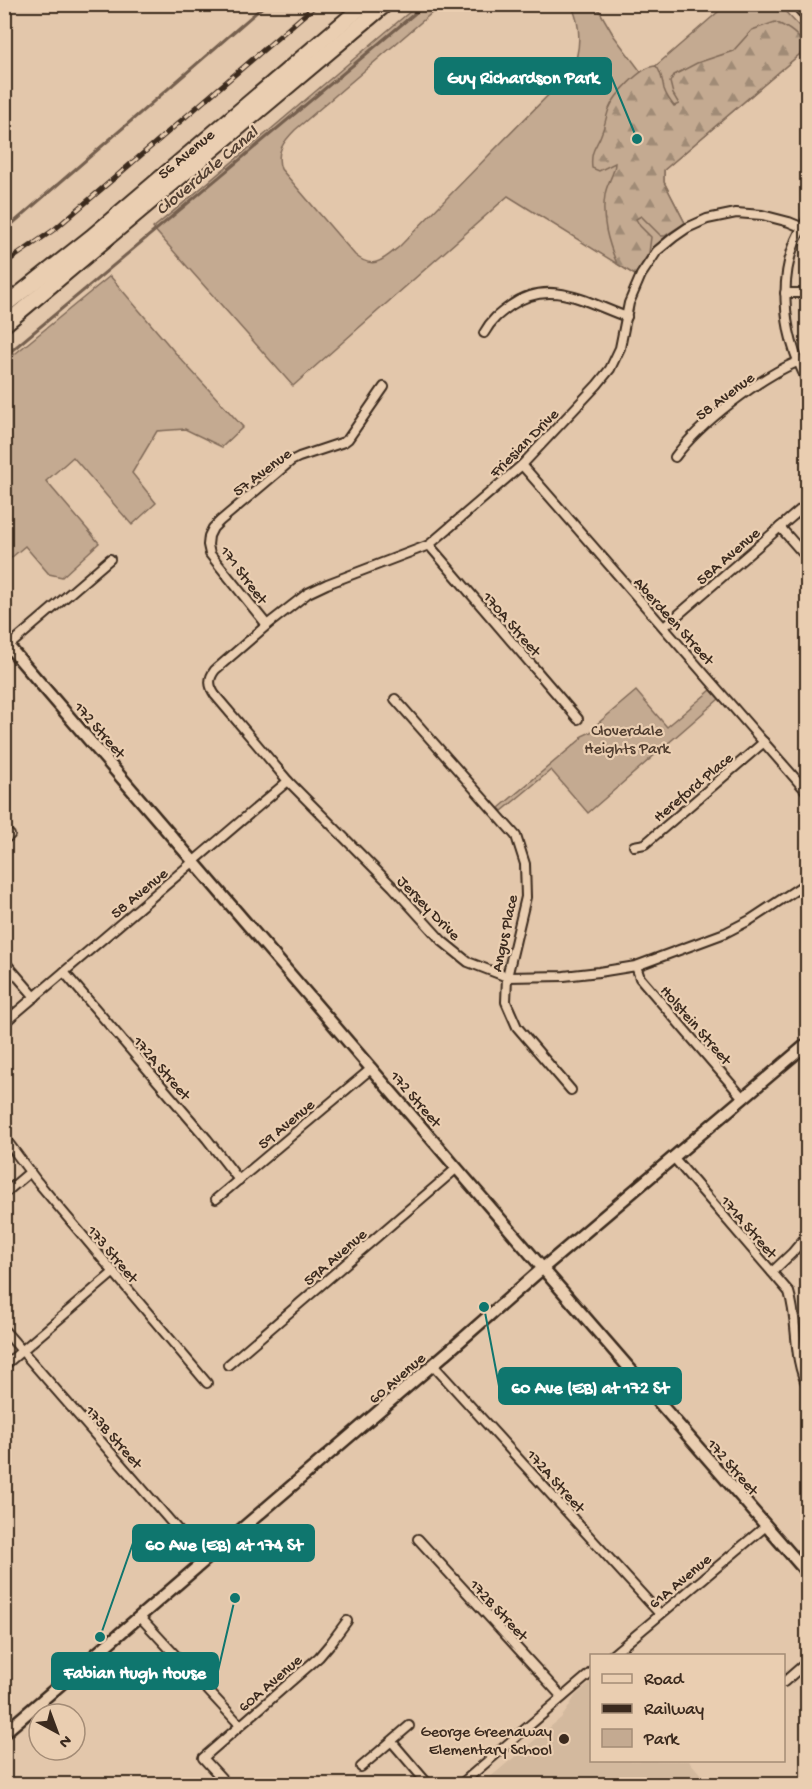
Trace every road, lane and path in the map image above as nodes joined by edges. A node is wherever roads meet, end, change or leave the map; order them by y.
1 (365, 4) edge
2 (386, 4) edge
3 (797, 4) edge
4 (807, 17) edge
5 (807, 218) edge
6 (801, 227) junction
7 (785, 293) junction
8 (807, 293) edge
9 (4, 306) edge
10 (627, 317) junction
11 (4, 325) edge
12 (484, 333) dead end
13 (797, 362) junction
14 (807, 382) edge
15 (384, 387) dead end
16 (675, 457) dead end
17 (522, 465) junction
18 (807, 503) edge
19 (780, 527) junction
20 (209, 536) joint
21 (429, 545) junction
22 (110, 559) dead end
23 (807, 559) edge
24 (267, 625) junction
25 (664, 627) junction
26 (6, 646) edge
27 (211, 677) joint
28 (395, 699) dead end
29 (578, 718) dead end
30 (764, 742) junction
31 (288, 782) junction
32 (807, 793) edge
33 (634, 846) dead end
34 (195, 861) junction
35 (807, 882) edge
36 (4, 961) edge
37 (636, 966) junction
38 (64, 972) junction
39 (507, 977) junction
40 (35, 997) junction
41 (4, 1023) edge
42 (807, 1043) edge
43 (372, 1068) junction
44 (571, 1090) dead end
45 (743, 1098) junction
46 (4, 1137) edge
47 (674, 1158) junction
48 (457, 1168) junction
49 (30, 1172) junction
50 (239, 1180) junction
51 (4, 1194) edge
52 (216, 1199) dead end
53 (807, 1234) edge
54 (543, 1268) junction
55 (114, 1272) junction
56 (772, 1272) junction
57 (4, 1330) edge
58 (22, 1350) junction
59 (228, 1365) dead end
60 (433, 1365) junction
61 (4, 1366) edge
62 (207, 1383) dead end
63 (807, 1387) edge
64 (765, 1526) junction
65 (418, 1539) dead end
66 (205, 1561) junction
67 (807, 1574) edge
68 (660, 1614) junction
69 (140, 1617) junction
70 (347, 1621) dead end
71 (613, 1654) edge
72 (807, 1661) edge
73 (590, 1673) edge
74 (785, 1680) edge
75 (562, 1697) junction
76 (240, 1725) junction
77 (409, 1726) dead end
78 (4, 1734) edge
79 (392, 1742) junction
80 (361, 1767) dead end
81 (227, 1785) edge
82 (428, 1785) edge
83 (460, 1785) edge

1 - 9 highway, 56 Avenue
2 - 11 highway, 56 Avenue
3 - 4 street
5 - 6 street
6 - 7 street
6 - 10 street, Friesian Drive
7 - 8 street
7 - 13 street
10 - 12 street
10 - 17 street, Friesian Drive
13 - 14 street
13 - 16 street, 58 Avenue
15 - 20 street, 57 Avenue
17 - 21 street, Friesian Drive
17 - 25 street, Aberdeen Street
18 - 19 street, 58A Avenue
19 - 23 street
19 - 25 street, 58A Avenue
20 - 24 street, 171 Street
21 - 24 street, Friesian Drive
21 - 29 street, 170A Street
22 - 26 street
24 - 27 street, Friesian Drive
25 - 30 street, Aberdeen Street
26 - 34 street, 172 Street
27 - 31 street, Jersey Drive
28 - 39 street, Angus Place
30 - 32 street, Aberdeen Street
30 - 33 street, Hereford Place
31 - 34 street, 58 Avenue
31 - 39 street, Jersey Drive
34 - 38 street, 58 Avenue
34 - 43 street, 172 Street
35 - 37 street, Jersey Drive
36 - 40 street
37 - 39 street, Jersey Drive
37 - 45 street, Holstein Street
38 - 40 street, 58 Avenue
38 - 50 street, 172A Street
39 - 44 street, Angus Place
40 - 41 street, 58 Avenue
42 - 45 street, 60 Avenue
43 - 48 street, 172 Street
43 - 50 street, 59 Avenue
45 - 47 street, 60 Avenue
46 - 49 street, 173 Street
47 - 54 street, 60 Avenue
47 - 56 street, 171A Street
48 - 54 street, 172 Street
48 - 59 street, 59A Avenue
49 - 51 street
49 - 55 street, 173 Street
50 - 52 street, 59 Avenue
53 - 56 street
54 - 60 street, 60 Avenue
54 - 64 street, 172 Street
55 - 58 street
55 - 62 street, 173 Street
56 - 63 street, 171A Street
57 - 58 street, 173B Street
58 - 61 street
58 - 66 street, 173B Street
60 - 66 street, 60 Avenue
60 - 68 street, 172A Street
64 - 67 street, 172 Street
64 - 68 street, 61A Avenue
65 - 75 street, 172B Street
66 - 69 street, 60 Avenue
68 - 71 street, 61A Avenue
69 - 76 street
69 - 78 street, 60 Avenue
70 - 76 street, 60A Avenue
72 - 74 street
73 - 75 street
75 - 83 street
76 - 81 street, 60A Avenue
77 - 79 street
79 - 80 street
79 - 82 street

